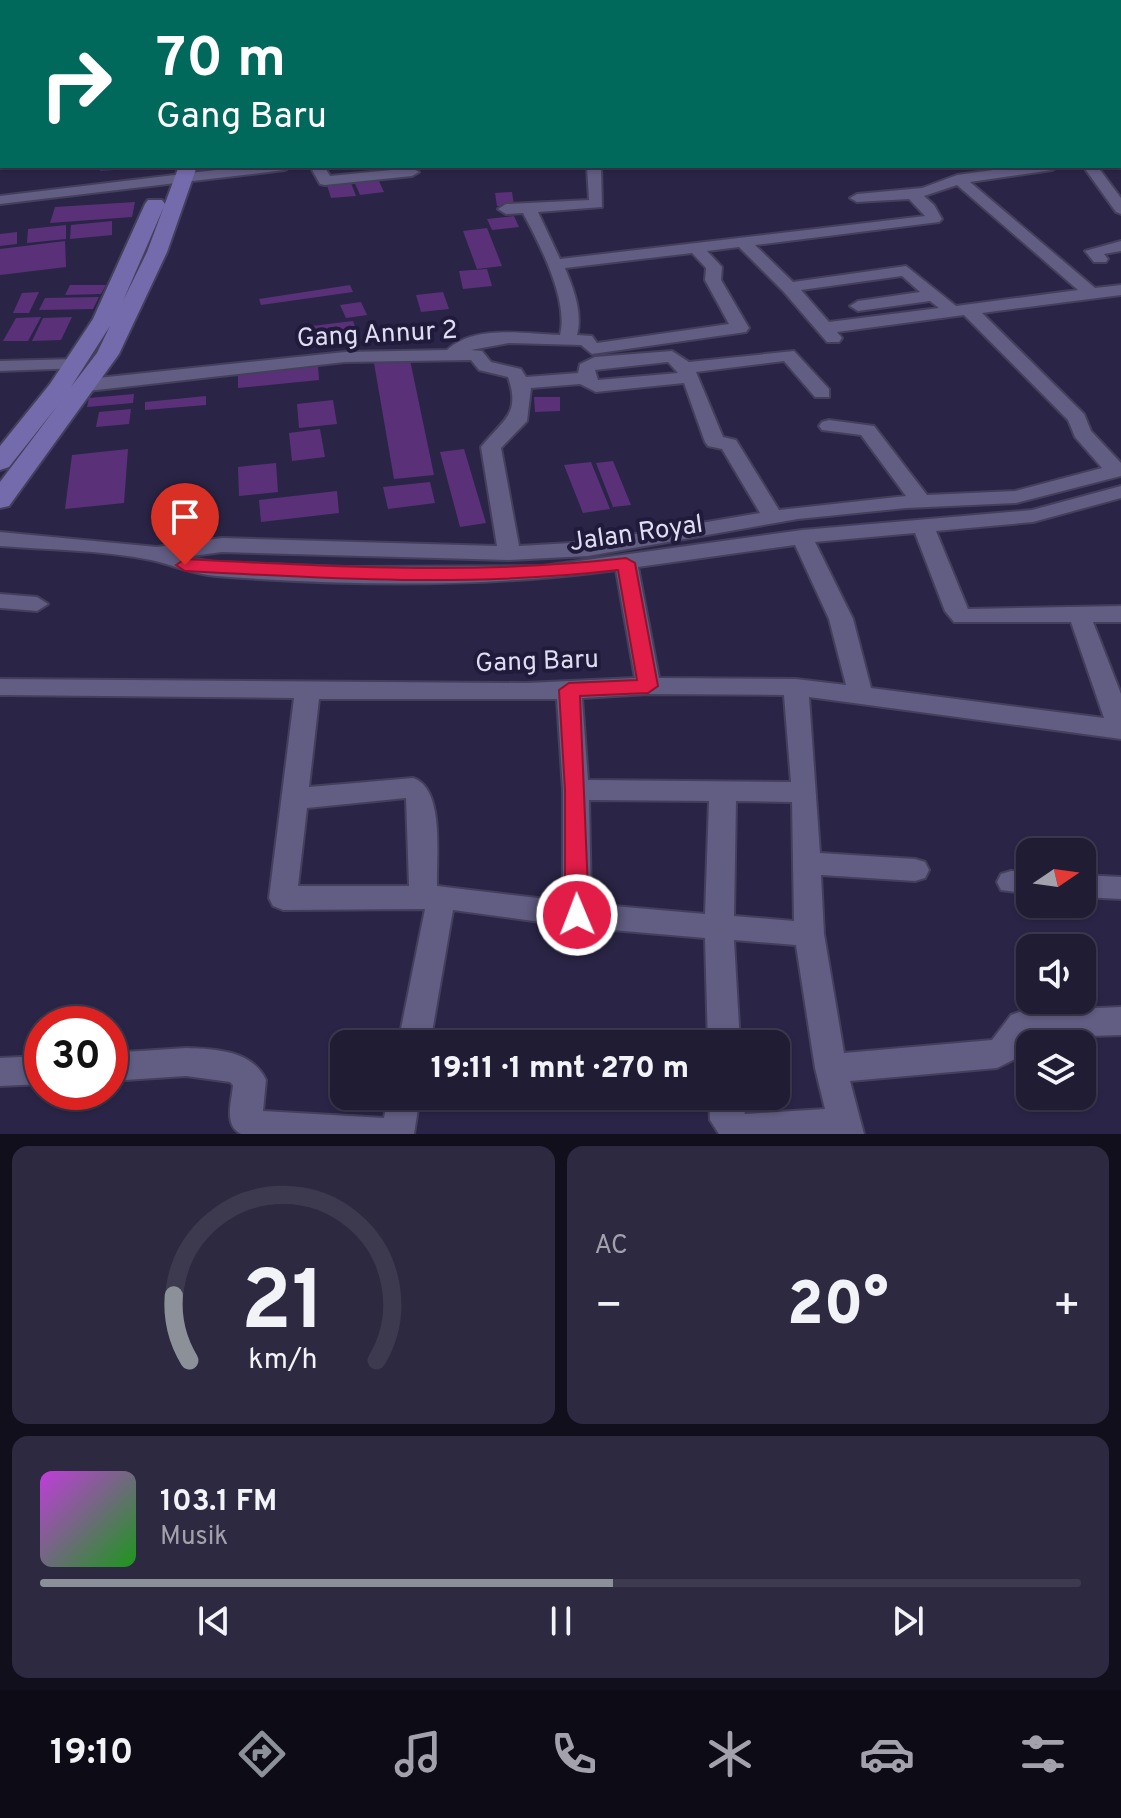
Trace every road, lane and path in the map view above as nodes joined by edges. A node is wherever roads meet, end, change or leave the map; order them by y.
1 (255, 168) edge
2 (318, 168) edge
3 (594, 168) edge
4 (1037, 168) edge
5 (1091, 168) edge
6 (412, 172) dead end
7 (180, 173) edge
8 (957, 179) junction
9 (0, 191) edge
10 (21, 193) junction
11 (911, 193) junction
12 (857, 198) dead end
13 (0, 200) edge
14 (528, 208) junction
15 (506, 209) dead end
16 (1121, 209) edge
17 (744, 243) junction
18 (1121, 246) edge
19 (698, 250) junction
20 (1100, 259) dead end
21 (553, 265) junction
22 (789, 287) junction
23 (1121, 290) edge
24 (1091, 293) junction
25 (935, 295) junction
26 (858, 306) dead end
27 (959, 309) junction
28 (567, 340) junction
29 (450, 354) junction
30 (76, 364) junction
31 (0, 366) edge
32 (688, 373) junction
33 (519, 383) junction
34 (88, 385) junction
35 (822, 393) dead end
36 (829, 426) dead end
37 (0, 462) edge
38 (1117, 479) edge
39 (0, 500) edge
40 (921, 501) junction
41 (773, 517) junction
42 (923, 526) junction
43 (802, 537) junction
44 (0, 539) edge
45 (509, 553) junction
46 (156, 554) junction
47 (626, 563) junction
48 (0, 601) edge
49 (37, 604) dead end
50 (1121, 614) edge
51 (1078, 616) junction
52 (648, 686) junction
53 (0, 687) edge
54 (796, 687) junction
55 (569, 690) junction
56 (307, 692) junction
57 (860, 694) junction
58 (1121, 729) edge
59 (576, 790) junction
60 (723, 791) junction
61 (805, 792) junction
62 (292, 799) junction
63 (806, 863) junction
64 (915, 870) dead end
65 (1096, 887) edge
66 (1121, 888) edge
67 (432, 896) junction
68 (577, 915) junction
69 (719, 927) junction
70 (809, 934) junction
71 (1121, 1021) edge
72 (416, 1030) edge
73 (723, 1030) edge
74 (128, 1066) edge
75 (831, 1068) junction
76 (24, 1071) edge
77 (0, 1072) edge
78 (402, 1110) edge
79 (726, 1110) edge
80 (846, 1129) edge
81 (398, 1133) edge

1 - 7 street
2 - 6 street
3 - 14 street
4 - 8 street
5 - 16 street
7 - 10 street
7 - 30 main road
7 - 34 main road
8 - 11 street
8 - 24 street
9 - 10 street
10 - 13 street
11 - 12 street
11 - 17 street
14 - 15 street
14 - 21 street
17 - 19 street
17 - 22 street
18 - 20 street
19 - 21 street
19 - 28 street
21 - 28 street
22 - 25 street
22 - 27 street
23 - 24 street
24 - 27 street
25 - 26 street
25 - 27 street
27 - 38 street
28 - 29 street
29 - 33 street, Gang Annur 2
29 - 34 street, Gang Annur 2
30 - 31 street
30 - 37 main road
32 - 33 street
32 - 35 street
32 - 41 street
33 - 45 street
34 - 39 main road
36 - 40 street
38 - 40 street, Jalan Royal
38 - 42 street, Jalan Royal
40 - 41 street, Jalan Royal
41 - 45 street, Jalan Royal
42 - 43 street, Jalan Royal
42 - 51 street
43 - 47 street, Jalan Royal
43 - 57 street
44 - 46 street, Jalan Royal
45 - 46 street, Jalan Royal
46 - 47 street, Jalan Royal
47 - 52 street
48 - 49 street
50 - 51 street
51 - 58 street
52 - 54 street, Gang Baru
52 - 55 street, Gang Baru
53 - 56 street, Gang Baru
54 - 57 street, Gang Baru
54 - 61 street
55 - 56 street, Gang Baru
55 - 59 street
56 - 62 street
57 - 58 street, Gang Baru
59 - 60 street
59 - 68 street
60 - 61 street
60 - 69 street
61 - 63 street
62 - 67 street
62 - 67 street
63 - 64 street
63 - 70 street
65 - 66 street
67 - 68 street
67 - 72 street
68 - 69 street
69 - 70 street
69 - 73 street
70 - 75 street
71 - 75 street
74 - 81 street
75 - 80 street
76 - 77 street
78 - 81 street
79 - 80 street

